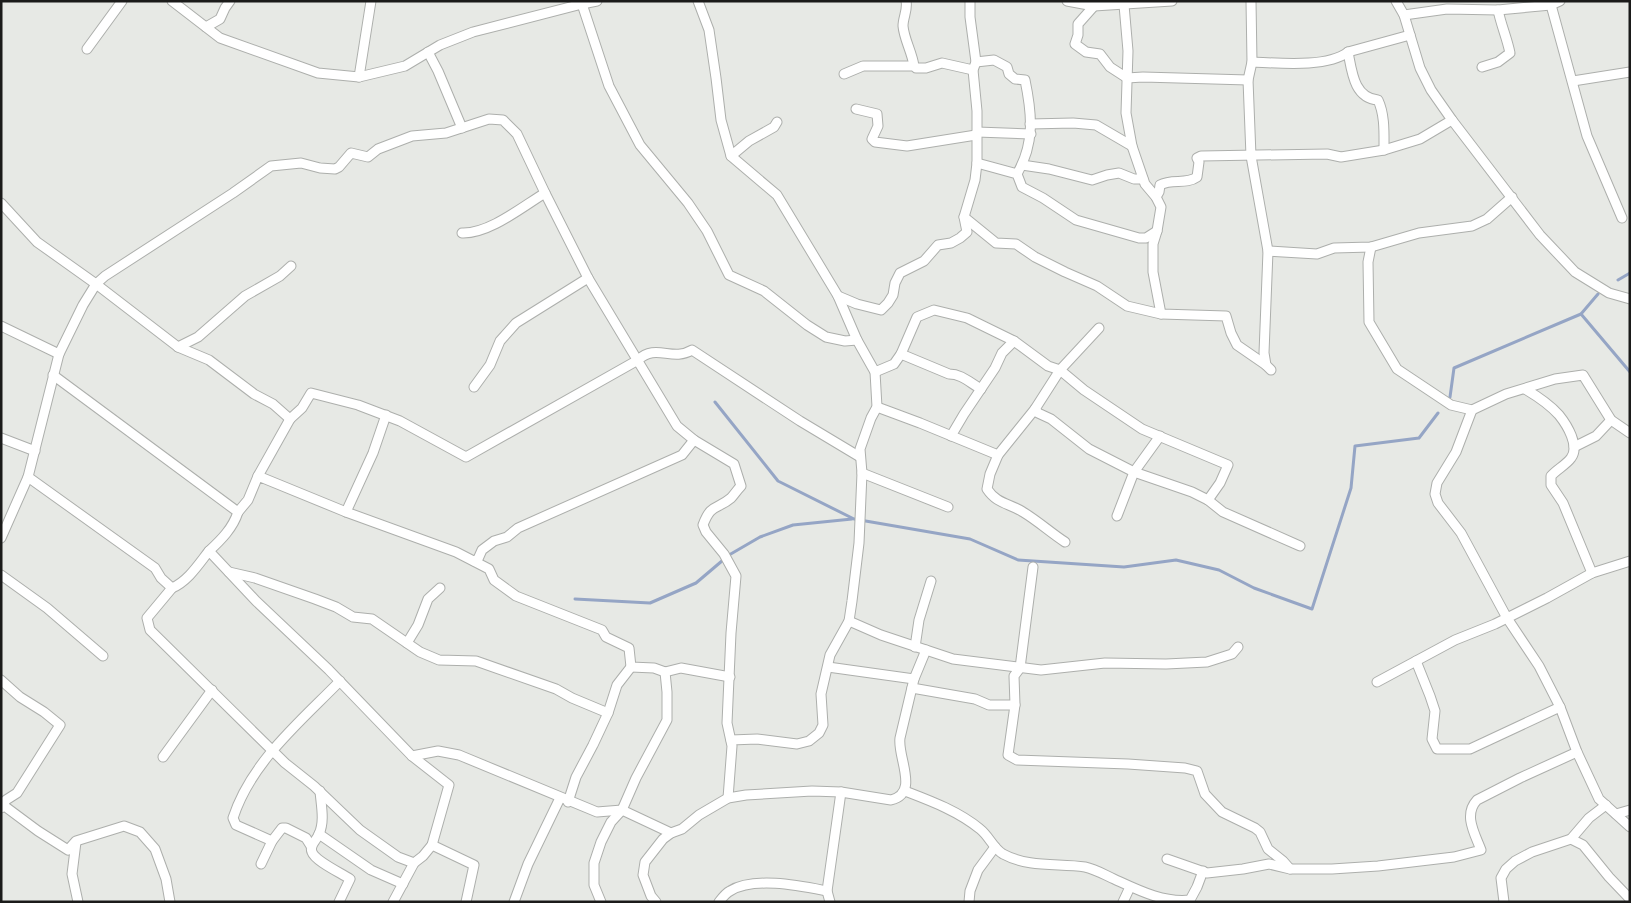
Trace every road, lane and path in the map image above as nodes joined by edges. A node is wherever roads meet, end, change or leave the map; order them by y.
1 (122, 1) edge
2 (172, 1) edge
3 (230, 1) edge
4 (372, 1) edge
5 (597, 1) edge
6 (698, 1) edge
7 (906, 1) edge
8 (970, 1) edge
9 (1068, 1) edge
10 (1172, 1) edge
11 (1251, 1) edge
12 (1396, 1) edge
13 (1094, 3) edge
14 (1556, 3) edge
15 (582, 4) junction
16 (1526, 4) edge
17 (1124, 5) junction
18 (1498, 10) junction
19 (1404, 15) junction
20 (206, 27) junction
21 (1410, 34) junction
22 (87, 49) dead end
23 (428, 52) junction
24 (1348, 52) junction
25 (1252, 62) junction
26 (914, 66) junction
27 (975, 66) junction
28 (1482, 67) dead end
29 (1630, 72) edge
30 (844, 74) dead end
31 (359, 77) junction
32 (1127, 78) junction
33 (1248, 80) junction
34 (1573, 81) junction
35 (856, 109) dead end
36 (1452, 120) junction
37 (777, 122) dead end
38 (1030, 124) junction
39 (462, 128) junction
40 (977, 133) junction
41 (1031, 134) junction
42 (1132, 146) junction
43 (1384, 150) junction
44 (731, 156) junction
45 (1250, 156) junction
46 (977, 163) junction
47 (1022, 165) junction
48 (1017, 174) junction
49 (1143, 179) junction
50 (545, 193) junction
51 (1156, 197) junction
52 (1512, 197) junction
53 (1, 202) edge
54 (964, 217) junction
55 (1622, 218) dead end
56 (462, 232) dead end
57 (1157, 232) junction
58 (1371, 247) junction
59 (1268, 251) junction
60 (291, 266) dead end
61 (588, 278) junction
62 (96, 284) junction
63 (838, 296) junction
64 (1630, 299) edge
65 (1161, 314) junction
66 (1, 326) edge
67 (1099, 328) dead end
68 (857, 340) junction
69 (1014, 341) junction
70 (178, 347) junction
71 (59, 354) junction
72 (901, 354) junction
73 (638, 360) junction
74 (1060, 370) junction
75 (875, 372) junction
76 (53, 375) junction
77 (474, 388) dead end
78 (981, 389) junction
79 (1525, 389) junction
80 (877, 407) junction
81 (1035, 409) junction
82 (1472, 410) junction
83 (386, 416) junction
84 (290, 419) junction
85 (1611, 420) junction
86 (1630, 433) edge
87 (950, 436) junction
88 (1160, 436) junction
89 (1, 438) edge
90 (694, 440) junction
91 (1574, 447) junction
92 (35, 451) junction
93 (998, 455) junction
94 (860, 457) junction
95 (1134, 472) junction
96 (862, 474) junction
97 (258, 476) junction
98 (28, 477) junction
99 (1208, 500) junction
100 (948, 506) dead end
101 (238, 512) junction
102 (346, 512) junction
103 (1117, 516) dead end
104 (1, 538) edge
105 (1065, 542) dead end
106 (1300, 546) dead end
107 (209, 551) junction
108 (474, 561) junction
109 (1630, 561) edge
110 (1033, 567) dead end
111 (229, 572) junction
112 (1592, 573) junction
113 (1, 575) edge
114 (931, 582) dead end
115 (172, 588) junction
116 (440, 588) dead end
117 (1507, 618) junction
118 (849, 621) junction
119 (407, 643) junction
120 (915, 647) junction
121 (1238, 647) dead end
122 (926, 650) junction
123 (103, 656) dead end
124 (1416, 661) junction
125 (828, 666) junction
126 (631, 667) junction
127 (1020, 668) junction
128 (665, 672) junction
129 (730, 677) junction
130 (1, 680) edge
131 (340, 681) junction
132 (1378, 682) dead end
133 (913, 683) junction
134 (212, 690) junction
135 (1015, 705) junction
136 (1560, 707) junction
137 (608, 713) junction
138 (731, 740) junction
139 (273, 750) junction
140 (1577, 752) junction
141 (412, 756) junction
142 (163, 757) dead end
143 (320, 791) junction
144 (905, 791) junction
145 (840, 792) junction
146 (728, 798) junction
147 (564, 800) junction
148 (1606, 805) junction
149 (2, 807) edge
150 (622, 810) junction
151 (1630, 810) edge
152 (1616, 814) junction
153 (1630, 827) edge
154 (670, 833) junction
155 (320, 834) junction
156 (1571, 839) junction
157 (76, 841) junction
158 (272, 841) junction
159 (432, 845) junction
160 (311, 846) junction
161 (995, 847) junction
162 (1167, 859) dead end
163 (414, 863) junction
164 (261, 864) dead end
165 (1290, 869) junction
166 (1203, 870) junction
167 (403, 884) junction
168 (1130, 886) junction
169 (827, 891) junction
170 (1630, 899) edge
171 (1183, 901) edge
172 (78, 902) edge
173 (170, 902) edge
174 (339, 902) edge
175 (393, 902) edge
176 (466, 902) edge
177 (514, 902) edge
178 (601, 902) edge
179 (656, 902) edge
180 (719, 902) edge
181 (830, 902) edge
182 (969, 902) edge
183 (1123, 902) edge
184 (1504, 902) edge

1 - 22 street
2 - 20 street
3 - 20 street
4 - 31 street
5 - 15 street
6 - 44 street
7 - 26 street
8 - 27 street
9 - 13 street
10 - 17 street
11 - 25 street
12 - 19 street
13 - 17 street
13 - 32 street
14 - 16 street
14 - 34 street
15 - 23 street
15 - 68 street
16 - 18 street
17 - 32 street
18 - 19 street
18 - 28 street
19 - 21 street
20 - 31 street
21 - 24 street
21 - 36 street
23 - 31 street
23 - 39 street
24 - 25 street
24 - 43 street
25 - 33 street
26 - 27 street
26 - 30 street
27 - 38 street
27 - 40 street
29 - 34 street
32 - 33 street
32 - 42 street
33 - 45 street
34 - 55 street
35 - 40 street
36 - 43 street
36 - 52 street
37 - 44 street
38 - 41 street
38 - 42 street
39 - 50 street
39 - 62 street
40 - 41 street
40 - 46 street
41 - 47 street
42 - 49 street
43 - 45 street
44 - 63 street
45 - 51 street
45 - 59 street
46 - 48 street
46 - 54 street
47 - 48 street
47 - 49 street
48 - 57 street
49 - 51 street
50 - 56 street
50 - 61 street
51 - 57 street
52 - 58 street
52 - 64 street
53 - 62 street
54 - 63 street
54 - 65 street
57 - 65 street
58 - 59 street
58 - 82 street
59 - 65 street
60 - 70 street
61 - 73 street
61 - 77 street
62 - 70 street
62 - 71 street
63 - 68 street
66 - 71 street
67 - 74 street
68 - 75 street
69 - 72 street
69 - 74 street
69 - 78 street
70 - 84 street
71 - 76 street
72 - 75 street
72 - 78 street
73 - 83 street
73 - 90 street
73 - 94 street
74 - 81 street
74 - 88 street
75 - 80 street
76 - 92 street
76 - 101 street
78 - 87 street
79 - 82 street
79 - 85 street
79 - 91 street
80 - 87 street
80 - 94 street
81 - 93 street
81 - 95 street
82 - 117 street
83 - 84 street
83 - 102 street
84 - 97 street
85 - 86 street
85 - 91 street
87 - 93 street
88 - 95 street
88 - 99 street
89 - 92 street
90 - 108 street
90 - 129 street
91 - 112 street
92 - 98 street
93 - 105 street
94 - 96 street
95 - 99 street
95 - 103 street
96 - 100 street
96 - 118 street
97 - 101 street
97 - 102 street
98 - 104 street
98 - 115 street
99 - 106 street
101 - 107 street
102 - 108 street
107 - 111 street
107 - 115 street
108 - 126 street
109 - 112 street
110 - 127 street
111 - 119 street
111 - 131 street
112 - 117 street
113 - 123 street
114 - 120 street
115 - 134 street
116 - 119 street
117 - 124 street
117 - 136 street
118 - 120 street
118 - 125 street
119 - 137 street
120 - 122 street
121 - 127 street
122 - 127 street
122 - 133 street
124 - 132 street
124 - 136 street
125 - 133 street
125 - 138 street
126 - 128 street
126 - 137 street
127 - 135 street
128 - 129 street
128 - 150 street
129 - 138 street
130 - 149 street
131 - 139 street
131 - 141 street
133 - 135 street
133 - 144 street
134 - 139 street
134 - 142 street
135 - 165 street
136 - 140 street
137 - 147 street
138 - 146 street
139 - 143 street
139 - 158 street
140 - 148 street
140 - 165 street
141 - 147 street
141 - 159 street
143 - 155 street
143 - 163 street
144 - 145 street
144 - 161 street
145 - 146 street
145 - 169 street
146 - 154 street
147 - 150 street
147 - 177 street
148 - 152 street
148 - 156 street
149 - 157 street
150 - 154 street
150 - 178 street
151 - 152 street
152 - 153 street
154 - 179 street
155 - 160 street
155 - 167 street
156 - 170 street
156 - 184 street
157 - 172 street
157 - 173 street
158 - 160 street
158 - 164 street
159 - 163 street
159 - 176 street
160 - 174 street
161 - 168 street
161 - 182 street
162 - 166 street
163 - 167 street
165 - 166 street
166 - 171 street
167 - 175 street
168 - 171 street
168 - 183 street
169 - 180 street
169 - 181 street

